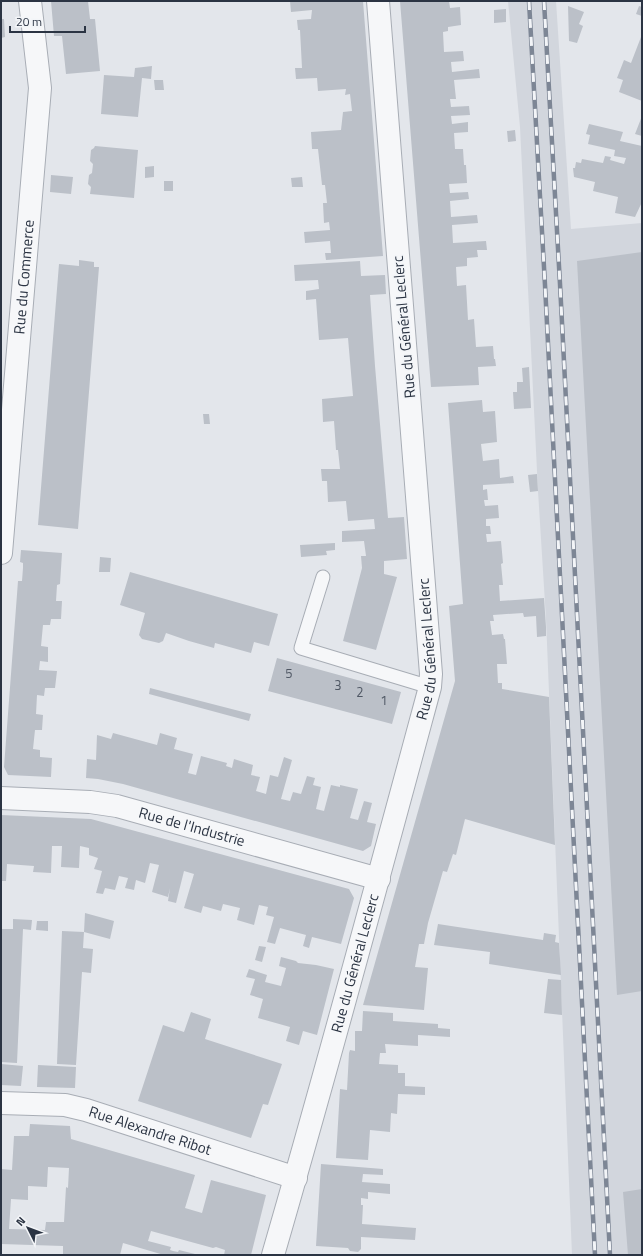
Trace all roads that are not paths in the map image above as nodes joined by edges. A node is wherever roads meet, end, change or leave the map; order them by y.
1 (30, 1) edge
2 (378, 1) edge
3 (1, 553) edge
4 (323, 578) dead end
5 (430, 686) junction
6 (1, 798) edge
7 (378, 879) junction
8 (1, 1103) edge
9 (296, 1178) junction
10 (274, 1255) edge

1 - 3 street, Rue du Commerce
2 - 5 street, Rue du Général Leclerc
4 - 5 lane
5 - 7 street, Rue du Général Leclerc
6 - 7 street, Rue de l'Industrie
7 - 9 street, Rue du Général Leclerc
8 - 9 street, Rue Alexandre Ribot
9 - 10 street, Rue du Général Leclerc

